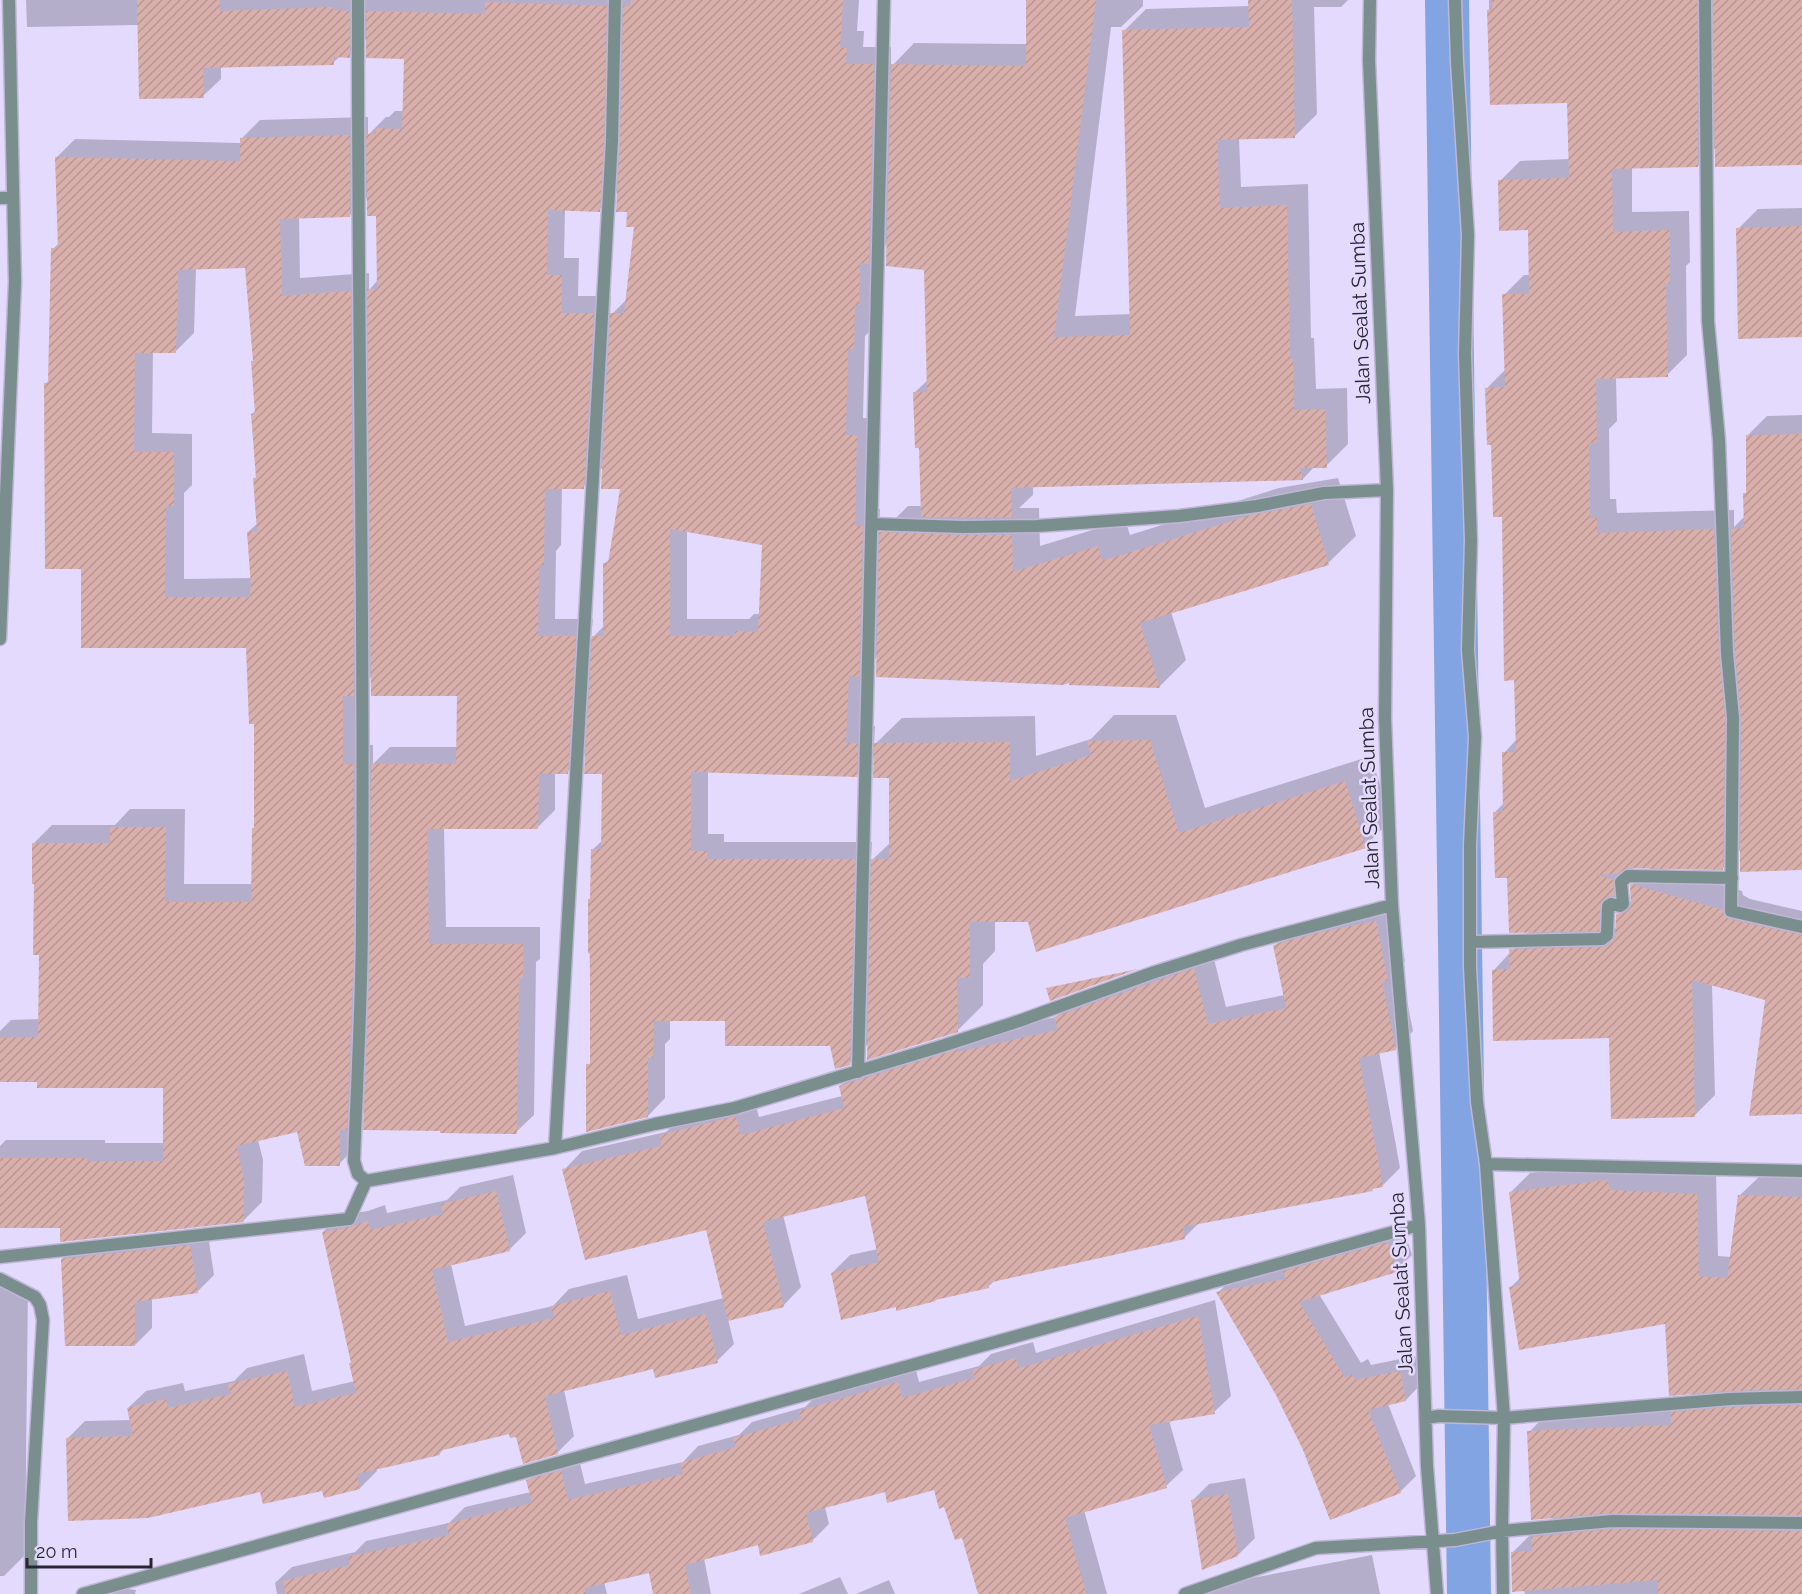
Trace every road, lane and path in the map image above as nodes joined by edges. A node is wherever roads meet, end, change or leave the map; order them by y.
1 (9, 0) edge
2 (358, 0) edge
3 (615, 0) edge
4 (884, 0) edge
5 (1370, 0) edge
6 (1455, 0) edge
7 (1705, 0) edge
8 (0, 198) edge
9 (13, 198) junction
10 (1387, 490) junction
11 (872, 524) junction
12 (0, 639) edge
13 (1732, 878) junction
14 (1392, 905) junction
15 (1802, 927) edge
16 (1471, 942) junction
17 (858, 1072) junction
18 (555, 1148) junction
19 (1486, 1164) junction
20 (1802, 1171) edge
21 (366, 1181) junction
22 (1419, 1225) junction
23 (0, 1257) edge
24 (0, 1279) edge
25 (1802, 1398) edge
26 (1426, 1418) junction
27 (1504, 1418) junction
28 (1802, 1523) edge
29 (1498, 1532) junction
30 (1434, 1540) junction
31 (31, 1594) edge
32 (83, 1594) edge
33 (1185, 1594) edge
34 (1437, 1594) edge
35 (1503, 1594) edge

1 - 9 street
2 - 21 street
3 - 18 street
4 - 11 street
5 - 10 street, Jalan Sealat Sumba
6 - 16 street
7 - 13 street
8 - 9 street
9 - 12 street
10 - 11 street
10 - 14 street, Jalan Sealat Sumba
11 - 17 street
13 - 15 street
13 - 16 street
14 - 17 street
14 - 22 street, Jalan Sealat Sumba
16 - 19 street
17 - 18 street
18 - 21 street
19 - 20 street
19 - 27 street
21 - 23 street
22 - 26 street, Jalan Sealat Sumba
22 - 32 street
24 - 31 street
25 - 27 street
26 - 27 street
26 - 30 street, Jalan Sealat Sumba
27 - 29 street
28 - 29 street
29 - 30 street
29 - 35 street
30 - 33 street
30 - 34 street, Jalan Sealat Sumba

